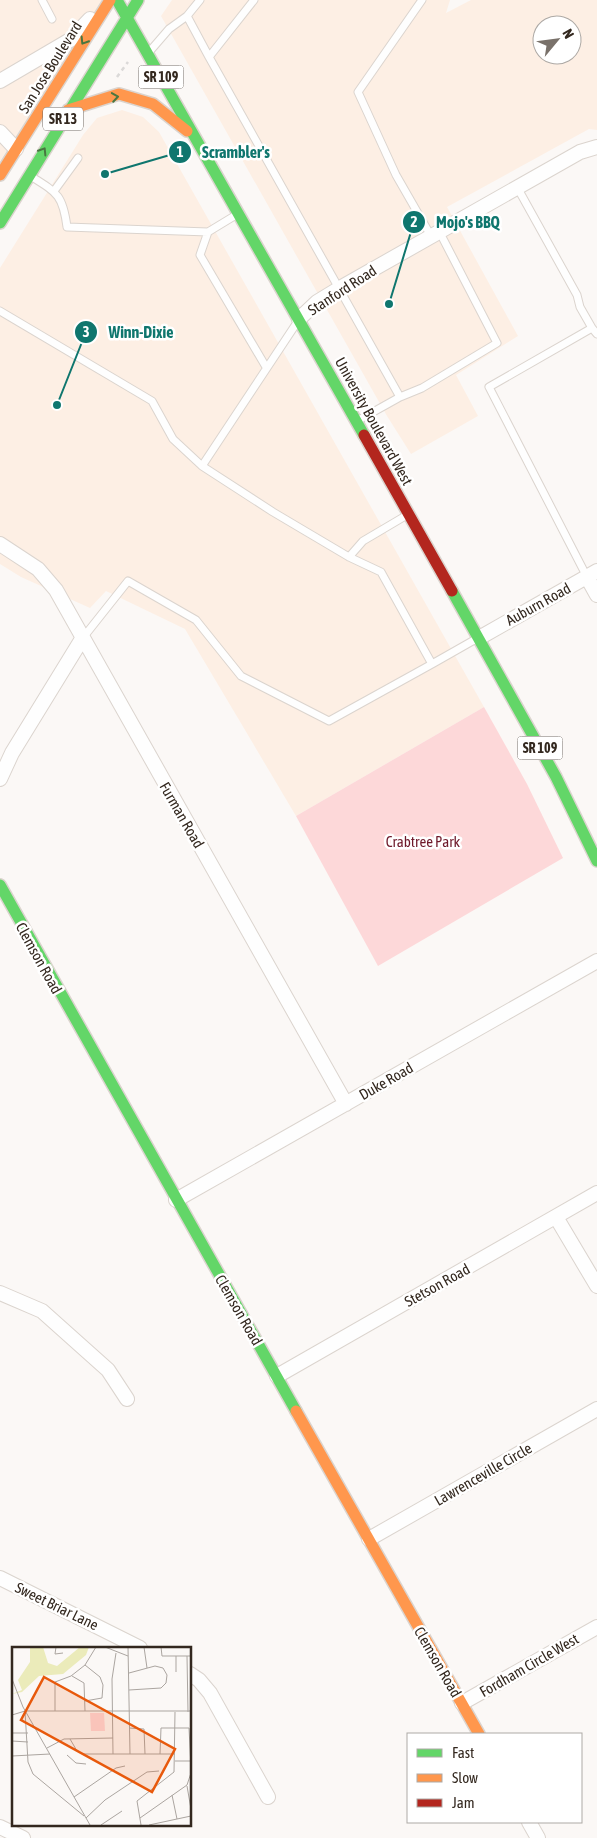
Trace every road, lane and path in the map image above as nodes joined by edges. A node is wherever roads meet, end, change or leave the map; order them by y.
1 (42, 0) edge
2 (109, 0) edge
3 (117, 0) edge
4 (138, 0) edge
5 (200, 0) edge
6 (254, 0) edge
7 (422, 0) edge
8 (127, 16) junction
9 (187, 16) junction
10 (52, 18) dead end
11 (148, 53) junction
12 (209, 57) junction
13 (128, 62) dead end
14 (0, 81) edge
15 (118, 82) dead end
16 (68, 110) junction
17 (0, 132) edge
18 (195, 137) junction
19 (597, 147) edge
20 (16, 149) junction
21 (78, 158) dead end
22 (28, 174) junction
23 (0, 175) edge
24 (517, 187) junction
25 (54, 191) junction
26 (239, 214) junction
27 (0, 223) edge
28 (208, 232) junction
29 (435, 233) junction
30 (340, 288) junction
31 (0, 312) edge
32 (299, 319) junction
33 (594, 331) edge
34 (266, 367) junction
35 (400, 398) junction
36 (356, 422) junction
37 (202, 466) junction
38 (408, 514) junction
39 (0, 544) edge
40 (349, 557) junction
41 (592, 574) edge
42 (597, 595) edge
43 (479, 638) junction
44 (82, 639) junction
45 (432, 664) junction
46 (0, 779) edge
47 (597, 861) edge
48 (0, 885) edge
49 (597, 961) edge
50 (346, 1104) junction
51 (597, 1193) edge
52 (176, 1200) junction
53 (556, 1217) junction
54 (597, 1286) edge
55 (0, 1293) edge
56 (277, 1376) junction
57 (127, 1399) dead end
58 (597, 1409) edge
59 (369, 1539) junction
60 (0, 1578) edge
61 (597, 1626) edge
62 (138, 1647) edge
63 (191, 1675) edge
64 (462, 1704) junction
65 (478, 1733) edge
66 (268, 1797) dead end
67 (530, 1823) edge
68 (0, 1827) edge
69 (23, 1838) edge
70 (538, 1838) edge

1 - 10 lane
2 - 14 street
2 -> 20 main road, San Jose Boulevard / SR 13
3 - 8 main road, University Boulevard West / SR 109
4 - 8 main road, SR 13
5 - 9 lane
6 - 12 lane
7 - 29 lane
8 - 11 main road, University Boulevard West / SR 109
8 - 16 main road, SR 13
9 - 11 lane
9 - 12 lane
11 - 18 main road, University Boulevard West / SR 109
12 - 30 lane
13 - 15 path
16 -> 18 main road
22 -> 16 main road, SR 13
17 - 20 street
18 - 26 main road, University Boulevard West / SR 109
19 - 24 street, Stanford Road
20 - 23 main road, San Jose Boulevard / SR 13
21 - 25 lane
22 - 25 lane
22 - 27 main road, SR 13
24 - 29 street, Stanford Road
24 - 33 lane
25 - 28 lane
26 - 28 lane
26 - 32 main road, University Boulevard West / SR 109
28 - 34 lane
29 - 30 street, Stanford Road
29 - 35 lane
30 - 32 street, Stanford Road
30 - 35 lane
31 - 37 lane
32 - 34 lane
32 - 36 main road, University Boulevard West / SR 109
33 - 41 lane
34 - 37 lane
35 - 36 lane
36 - 38 main road, University Boulevard West / SR 109
37 - 40 lane
38 - 40 lane
38 - 43 main road, University Boulevard West / SR 109
39 - 44 street, Furman Road
40 - 45 lane
41 - 42 street
41 - 43 street, Auburn Road
43 - 45 lane
43 - 47 main road, University Boulevard West / SR 109
44 - 45 lane
44 - 46 street
44 - 50 street, Furman Road
48 - 52 main road, Clemson Road
49 - 50 street, Duke Road
50 - 52 street, Duke Road
51 - 53 street, Stetson Road
52 - 56 main road, Clemson Road
53 - 54 street
53 - 56 street, Stetson Road
55 - 57 street
56 - 59 main road, Clemson Road
58 - 59 street, Lawrenceville Circle
59 - 64 main road, Clemson Road
60 - 62 street, Sweet Briar Lane
61 - 64 street, Fordham Circle West
63 - 66 street
64 - 65 main road, Clemson Road
67 - 70 street
68 - 69 street

